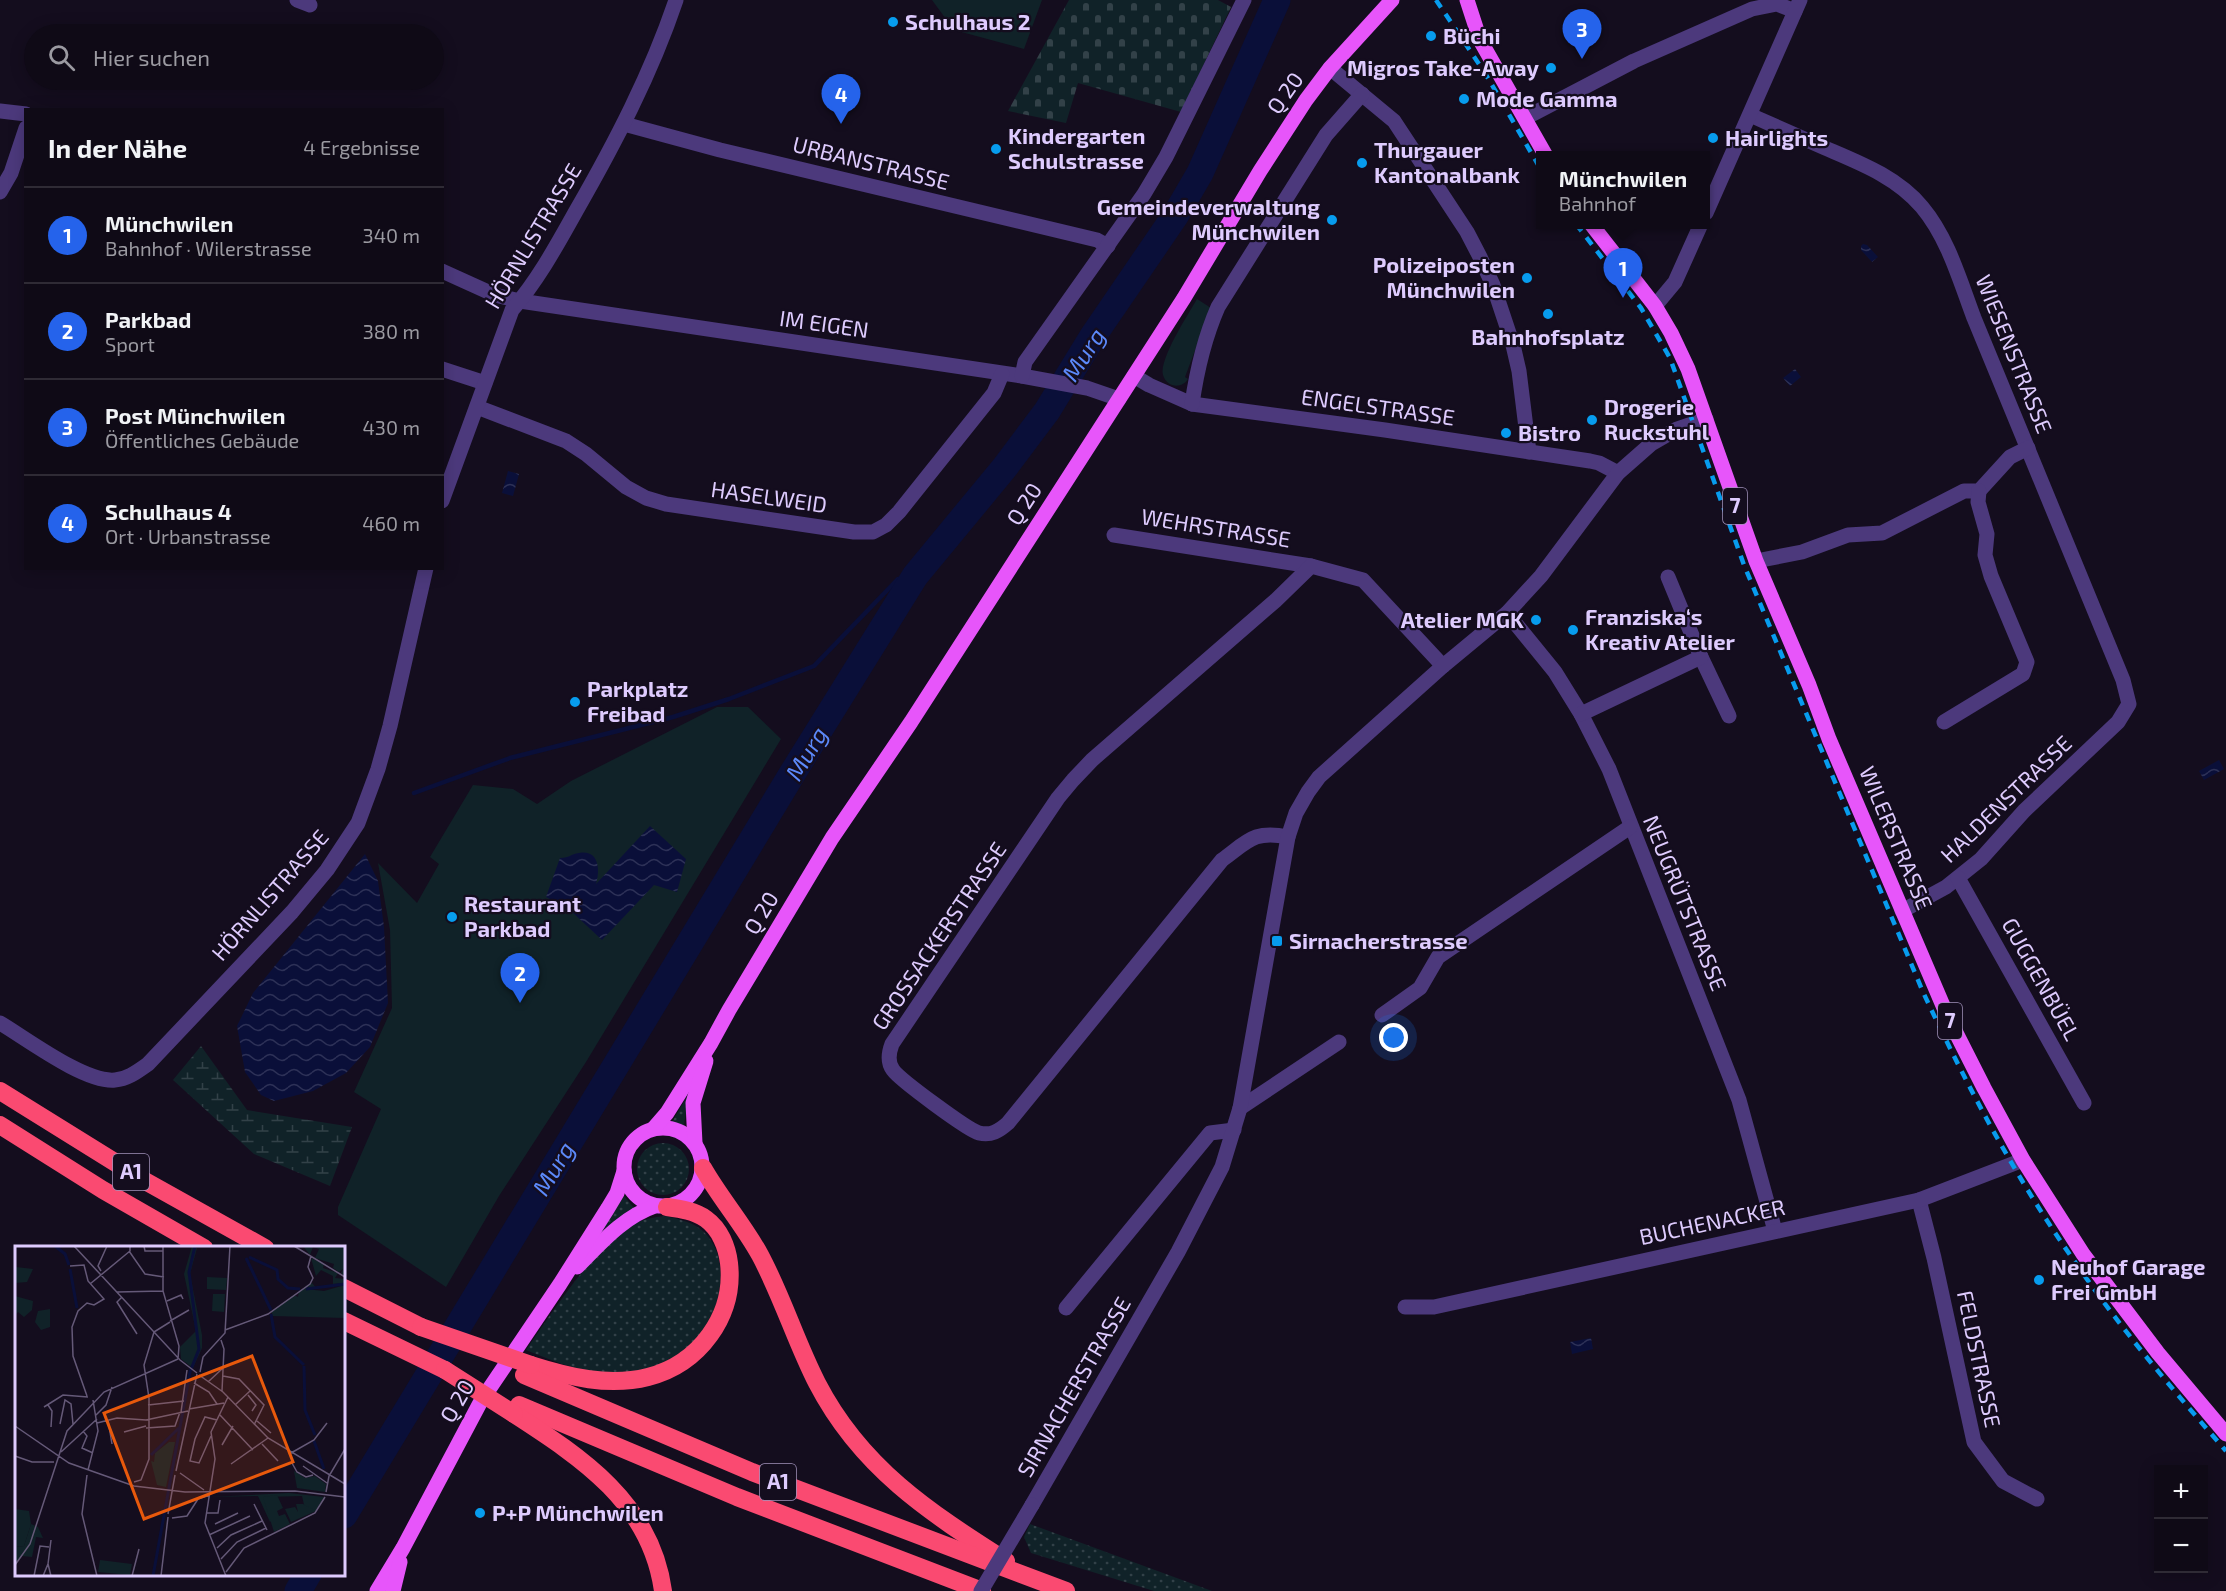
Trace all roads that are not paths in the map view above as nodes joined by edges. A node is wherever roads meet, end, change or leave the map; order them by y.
1 (676, 0) edge
2 (1244, 0) edge
3 (1393, 0) edge
4 (1454, 0) edge
5 (1467, 0) edge
6 (1797, 5) edge
7 (1474, 27) junction
8 (1330, 68) junction
9 (1362, 94) junction
10 (0, 111) edge
11 (24, 114) edge
12 (1750, 115) junction
13 (1525, 118) junction
14 (624, 124) junction
15 (24, 134) edge
16 (1543, 151) edge
17 (0, 192) edge
18 (1710, 204) edge
19 (1594, 229) edge
20 (1699, 229) edge
21 (1108, 246) junction
22 (444, 272) edge
23 (520, 301) junction
24 (1655, 306) junction
25 (444, 370) edge
26 (1002, 374) junction
27 (1022, 376) junction
28 (1134, 376) junction
29 (485, 383) junction
30 (1119, 399) junction
31 (1192, 404) junction
32 (477, 407) junction
33 (1706, 419) junction
34 (2028, 447) junction
35 (1529, 452) junction
36 (1618, 473) junction
37 (1979, 491) junction
38 (444, 496) edge
39 (1114, 535) dead end
40 (1756, 561) junction
41 (1311, 566) junction
42 (426, 570) edge
43 (1668, 577) dead end
44 (1507, 614) junction
45 (1701, 657) junction
46 (1443, 666) junction
47 (2129, 704) joint
48 (1581, 714) junction
49 (1729, 716) dead end
50 (1944, 722) dead end
51 (1630, 827) junction
52 (1287, 837) junction
53 (1958, 878) junction
54 (1902, 911) junction
55 (1382, 1015) dead end
56 (0, 1023) edge
57 (1339, 1042) dead end
58 (711, 1043) junction
59 (0, 1091) edge
60 (2084, 1103) dead end
61 (1240, 1108) junction
62 (0, 1125) edge
63 (654, 1128) junction
64 (1234, 1130) junction
65 (695, 1143) junction
66 (2023, 1160) junction
67 (703, 1168) junction
68 (624, 1171) junction
69 (1919, 1200) junction
70 (661, 1206) junction
71 (1775, 1231) junction
72 (201, 1246) edge
73 (261, 1246) edge
74 (561, 1284) junction
75 (345, 1289) edge
76 (1405, 1307) dead end
77 (1066, 1308) dead end
78 (345, 1322) edge
79 (527, 1370) junction
80 (516, 1409) junction
81 (2226, 1434) edge
82 (2037, 1499) dead end
83 (404, 1548) junction
84 (1036, 1580) junction
85 (377, 1591) edge
86 (393, 1591) edge
87 (663, 1591) edge
88 (981, 1591) edge
89 (1066, 1591) edge

1 - 14 street, HÖRNLISTRASSE
2 - 21 street
3 - 8 main road, Q 20
4 - 7 main road
5 - 7 main road
6 - 12 street
6 - 13 street
7 - 13 main road
8 - 9 street
8 - 28 main road, Q 20
9 - 31 street
9 - 35 street
10 - 11 street
12 - 18 street
12 - 34 street, WIESENSTRASSE
13 - 16 main road
14 - 21 street, URBANSTRASSE
14 - 23 street, HÖRNLISTRASSE
15 - 17 street
19 - 24 main road, WILERSTRASSE / 7
20 - 24 street
21 - 27 street
22 - 23 street, IM EIGEN
23 - 26 street, IM EIGEN
23 - 29 street, HÖRNLISTRASSE
24 - 33 main road, WILERSTRASSE / 7
25 - 29 street
26 - 27 street, IM EIGEN
26 - 32 street, HASELWEID
27 - 30 street, IM EIGEN
28 - 30 main road, Q 20
28 - 31 street, ENGELSTRASSE
29 - 32 street, HÖRNLISTRASSE
30 - 58 main road, Q 20
31 - 35 street, ENGELSTRASSE
32 - 38 street, HÖRNLISTRASSE
33 - 36 street, SIRNACHERSTRASSE
33 - 40 main road, WILERSTRASSE / 7
34 - 37 street
34 - 47 street, WIESENSTRASSE
35 - 36 street, ENGELSTRASSE
36 - 44 street, SIRNACHERSTRASSE
37 - 40 street
37 - 50 street
39 - 41 street, WEHRSTRASSE
40 - 54 main road, WILERSTRASSE / 7
41 - 46 street
41 - 52 street, GROSSACKERSTRASSE
42 - 56 street, HÖRNLISTRASSE
43 - 45 street
44 - 46 street, SIRNACHERSTRASSE
44 - 48 street, NEUGRÜTSTRASSE
45 - 48 street
45 - 49 street
46 - 52 street, SIRNACHERSTRASSE
47 - 53 street, HALDENSTRASSE
48 - 51 street, NEUGRÜTSTRASSE
51 - 55 street
51 - 71 street, NEUGRÜTSTRASSE
52 - 61 street, SIRNACHERSTRASSE
53 - 54 street, HALDENSTRASSE
53 - 60 street, GUGGENBÜEL
54 - 66 main road, WILERSTRASSE / 7
57 - 61 street
58 - 63 main road, Q 20
58 - 65 main road, Q 20
59 - 73 highway, A1
61 - 64 street, SIRNACHERSTRASSE
62 - 72 highway, A1
63 - 65 main road
63 - 68 main road, Q 20
64 - 77 street
64 - 88 street, SIRNACHERSTRASSE, bridge
65 - 67 main road, Q 20
66 - 69 street, BUCHENACKER
66 - 81 main road, WILERSTRASSE / 7
67 - 70 main road, Q 20
67 - 84 highway, A1
68 - 70 main road
68 - 74 main road, Q 20
69 - 71 street, BUCHENACKER
69 - 82 street, FELDSTRASSE
70 - 74 main road, Q 20
70 - 79 highway, A1
71 - 76 street, BUCHENACKER
74 - 83 main road, Q 20
75 - 79 highway, A1, bridge
78 - 80 highway, A1, bridge
79 - 84 highway, A1
80 - 87 highway, A1
80 - 88 highway, A1
83 - 85 main road, Q 20
83 - 86 main road, Q 20
84 - 89 highway, A1

